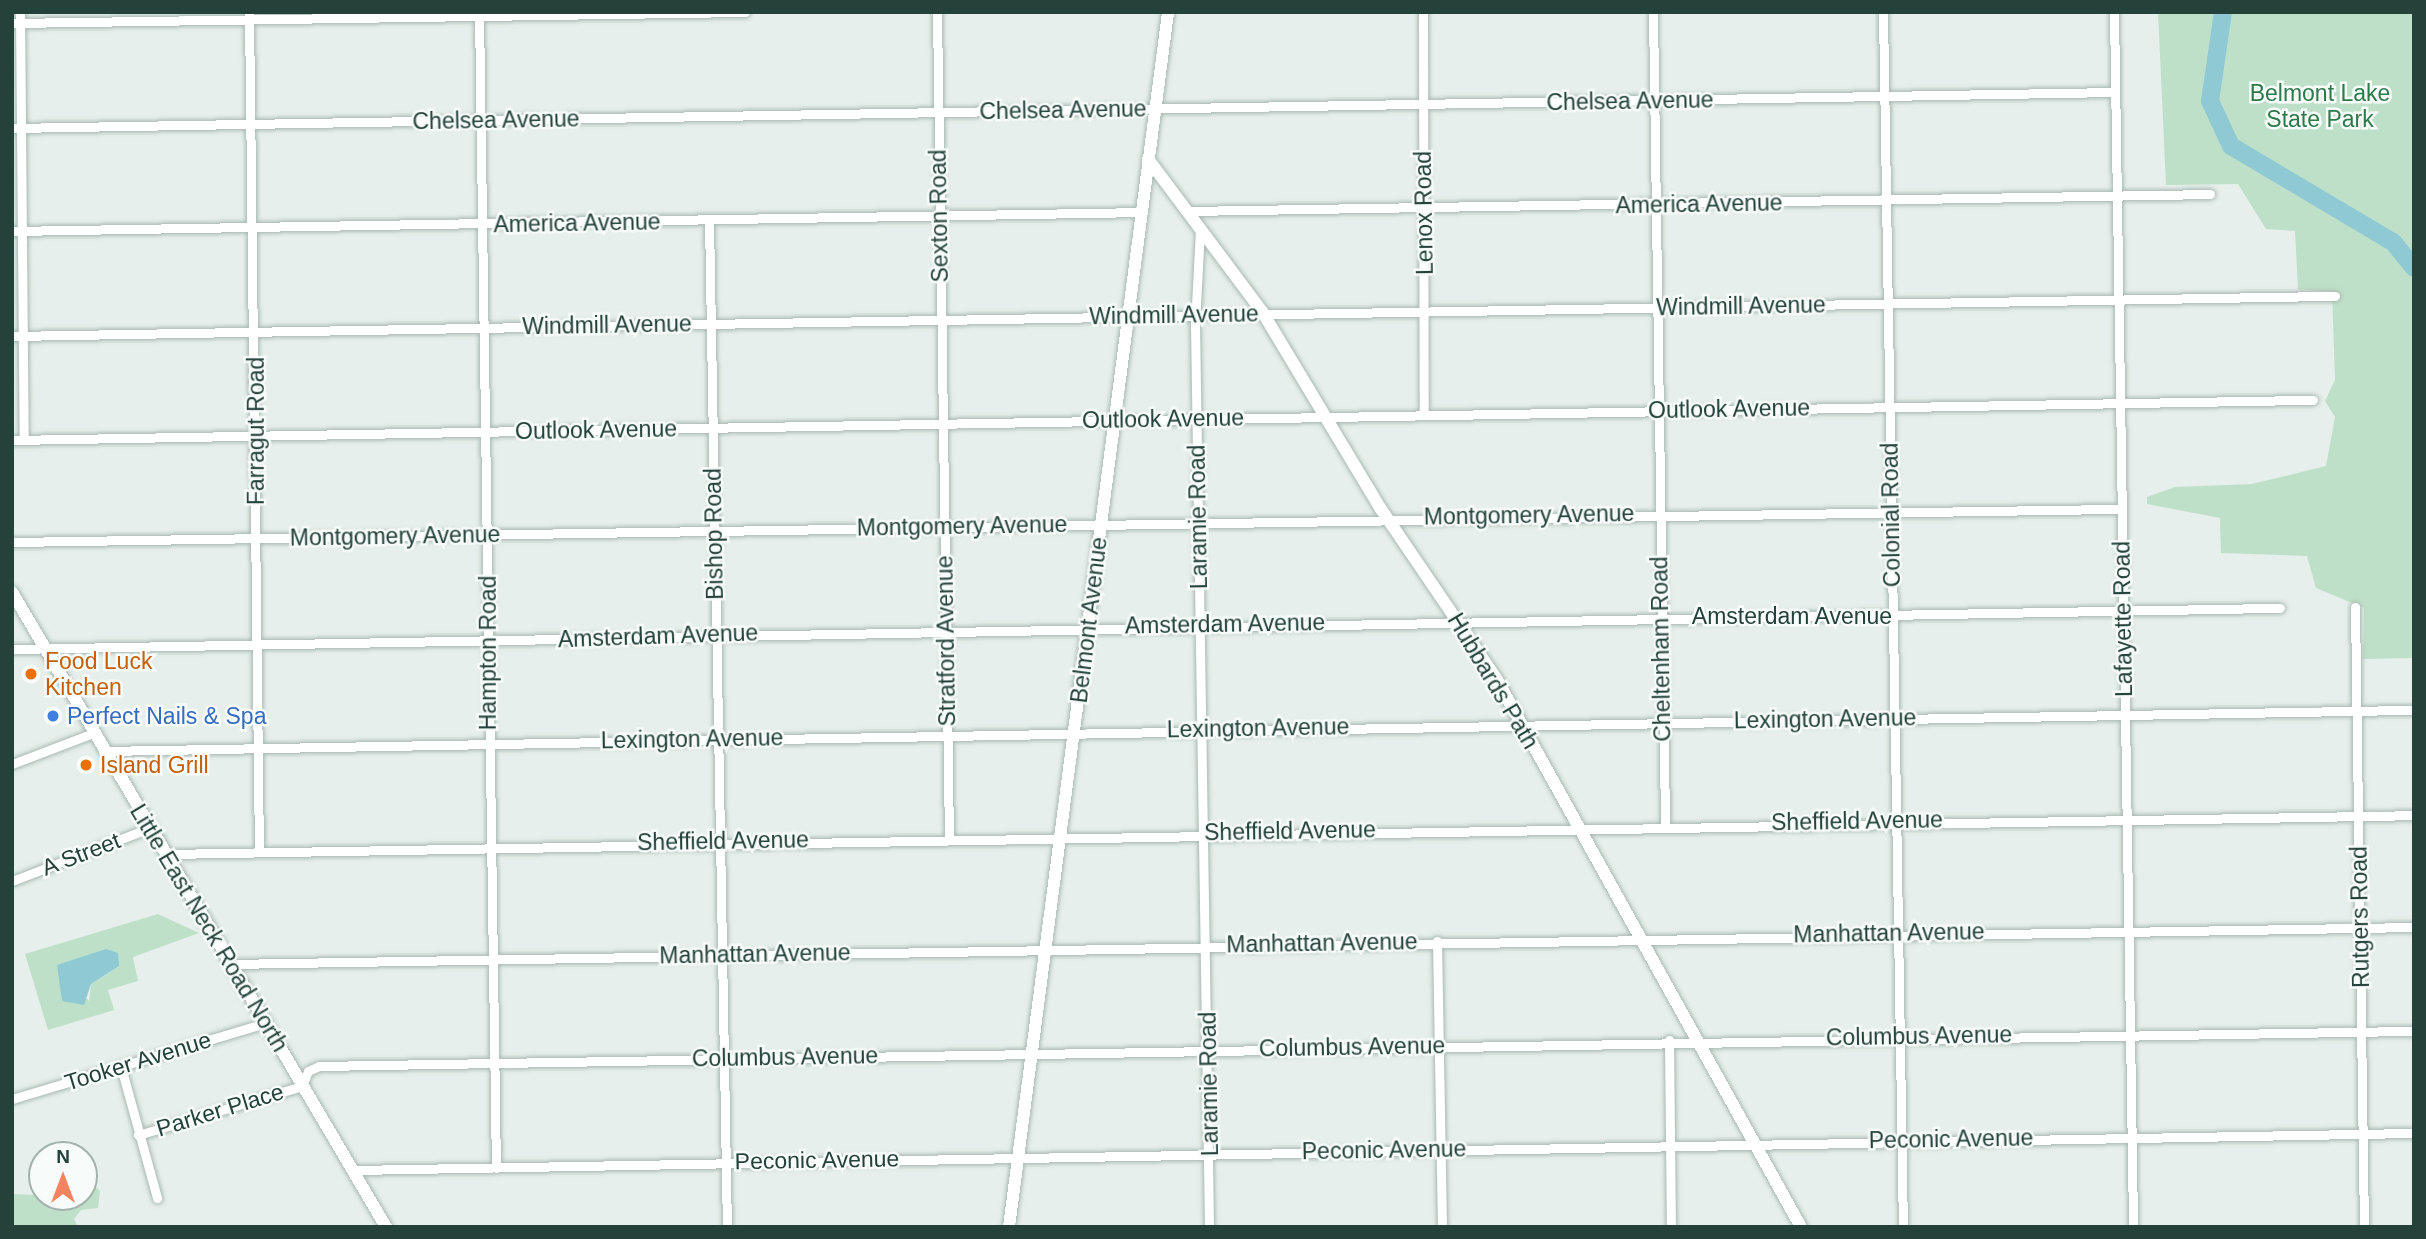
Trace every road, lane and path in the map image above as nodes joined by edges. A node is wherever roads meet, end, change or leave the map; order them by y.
1 (20, 12) edge
2 (745, 12) edge
3 (937, 12) edge
4 (1168, 12) edge
5 (1423, 12) edge
6 (1653, 12) edge
7 (1883, 12) edge
8 (2114, 12) edge
9 (479, 14) edge
10 (249, 17) edge
11 (16, 23) edge
12 (2114, 92) junction
13 (1884, 97) junction
14 (1654, 100) junction
15 (1424, 105) junction
16 (1156, 108) junction
17 (937, 112) junction
18 (481, 120) junction
19 (250, 124) junction
20 (16, 128) edge
21 (1148, 159) junction
22 (2210, 194) dead end
23 (2117, 197) junction
24 (1886, 201) junction
25 (1656, 204) junction
26 (1423, 205) junction
27 (1188, 211) junction
28 (1141, 212) junction
29 (939, 215) junction
30 (709, 219) junction
31 (480, 225) junction
32 (252, 227) junction
33 (1200, 229) junction
34 (17, 231) edge
35 (2335, 296) dead end
36 (2118, 300) junction
37 (1887, 304) junction
38 (1658, 308) junction
39 (1424, 310) junction
40 (1263, 313) junction
41 (1195, 314) junction
42 (1128, 316) junction
43 (941, 319) junction
44 (710, 324) junction
45 (483, 327) junction
46 (255, 332) junction
47 (12, 336) edge
48 (23, 336) junction
49 (2313, 400) dead end
50 (2119, 404) junction
51 (1890, 407) junction
52 (1656, 410) junction
53 (1424, 413) junction
54 (1325, 415) junction
55 (1196, 418) junction
56 (1115, 420) junction
57 (943, 423) junction
58 (712, 427) junction
59 (488, 432) junction
60 (256, 436) junction
61 (12, 440) edge
62 (24, 440) junction
63 (2121, 509) junction
64 (1892, 511) junction
65 (1658, 512) junction
66 (1387, 518) junction
67 (1199, 521) junction
68 (1101, 524) junction
69 (944, 526) junction
70 (713, 530) junction
71 (488, 536) junction
72 (257, 537) junction
73 (12, 542) edge
74 (12, 592) edge
75 (2354, 607) dead end
76 (2280, 608) dead end
77 (2123, 610) junction
78 (1892, 616) junction
79 (1660, 617) junction
80 (1457, 621) junction
81 (1200, 625) junction
82 (1088, 626) junction
83 (946, 629) junction
84 (715, 633) junction
85 (488, 641) junction
86 (258, 642) junction
87 (44, 644) junction
88 (12, 649) edge
89 (2414, 710) edge
90 (2356, 712) junction
91 (2125, 716) junction
92 (1895, 718) junction
93 (1662, 720) junction
94 (1521, 723) junction
95 (1202, 729) junction
96 (1074, 732) junction
97 (93, 733) junction
98 (948, 734) junction
99 (717, 738) junction
100 (488, 742) junction
101 (258, 747) junction
102 (103, 751) junction
103 (12, 764) edge
104 (2414, 815) edge
105 (2359, 816) junction
106 (2126, 817) junction
107 (1895, 820) junction
108 (1665, 824) junction
109 (1576, 825) junction
110 (149, 828) junction
111 (1204, 833) junction
112 (1060, 835) junction
113 (949, 836) junction
114 (719, 841) junction
115 (490, 847) junction
116 (259, 851) junction
117 (167, 854) junction
118 (12, 881) edge
119 (2360, 927) junction
120 (2414, 927) edge
121 (2127, 928) junction
122 (1897, 933) junction
123 (1639, 937) junction
124 (1437, 941) junction
125 (1206, 945) junction
126 (1046, 948) junction
127 (721, 955) junction
128 (492, 959) junction
129 (230, 964) junction
130 (265, 1023) junction
131 (2362, 1031) junction
132 (2414, 1031) edge
133 (2129, 1033) junction
134 (1899, 1037) junction
135 (1669, 1040) junction
136 (1698, 1040) junction
137 (1439, 1045) junction
138 (1210, 1049) junction
139 (1032, 1052) junction
140 (724, 1058) junction
141 (493, 1063) junction
142 (121, 1066) junction
143 (302, 1086) junction
144 (12, 1099) edge
145 (2414, 1133) edge
146 (2363, 1134) junction
147 (138, 1135) junction
148 (2131, 1136) junction
149 (1901, 1139) junction
150 (1754, 1143) junction
151 (1670, 1144) junction
152 (1440, 1149) junction
153 (1210, 1152) junction
154 (1018, 1157) junction
155 (726, 1162) junction
156 (496, 1168) junction
157 (354, 1170) junction
158 (157, 1198) dead end
159 (386, 1227) edge
160 (727, 1227) edge
161 (1009, 1227) edge
162 (1209, 1227) edge
163 (1442, 1227) edge
164 (1671, 1227) edge
165 (1801, 1227) edge
166 (1903, 1227) edge
167 (2133, 1227) edge
168 (2364, 1227) edge

1 - 11 street
2 - 9 street
3 - 17 street
4 - 16 main road, Belmont Avenue
5 - 15 street, Lenox Road
6 - 14 street, Cheltenham Road
7 - 13 street, Colonial Road
8 - 12 street, Lafayette Road
9 - 10 street
9 - 18 street, Hampton Road
10 - 11 street
10 - 19 street, Farragut Road
11 - 20 street
12 - 13 street, Chelsea Avenue
12 - 23 street, Lafayette Road
13 - 14 street, Chelsea Avenue
13 - 24 street, Colonial Road
14 - 15 street, Chelsea Avenue
14 - 25 street, Cheltenham Road
15 - 16 street, Chelsea Avenue
15 - 26 street, Lenox Road
16 - 17 street, Chelsea Avenue
16 - 21 main road, Belmont Avenue
17 - 18 street, Chelsea Avenue
17 - 29 street, Sexton Road
18 - 19 street, Chelsea Avenue
18 - 31 street, Hampton Road
19 - 20 street, Chelsea Avenue
19 - 32 street, Farragut Road
20 - 34 street
21 - 27 main road, Hubbards Path
21 - 28 main road, Belmont Avenue
22 - 23 street, America Avenue
23 - 24 street, America Avenue
23 - 36 street, Lafayette Road
24 - 25 street, America Avenue
24 - 37 street, Colonial Road
25 - 26 street, America Avenue
25 - 38 street, Cheltenham Road
26 - 27 street, America Avenue
26 - 39 street, Lenox Road
27 - 33 main road, Hubbards Path
28 - 29 street, America Avenue
28 - 42 main road, Belmont Avenue
29 - 30 street, America Avenue
29 - 43 street, Sexton Road
30 - 31 street, America Avenue
30 - 44 street, Bishop Road
31 - 32 street, America Avenue
31 - 45 street, Hampton Road
32 - 34 street, America Avenue
32 - 46 street, Farragut Road
33 - 40 main road, Hubbards Path
33 - 41 street, Laramie Road
34 - 48 street
35 - 36 street, Windmill Avenue
36 - 37 street, Windmill Avenue
36 - 50 street, Lafayette Road
37 - 38 street, Windmill Avenue
37 - 51 street, Colonial Road
38 - 39 street, Windmill Avenue
38 - 52 street, Cheltenham Road
39 - 40 street, Windmill Avenue
39 - 53 street, Lenox Road
40 - 41 street, Windmill Avenue
40 - 54 main road, Hubbards Path
41 - 42 street, Windmill Avenue
41 - 55 street, Laramie Road
42 - 43 street, Windmill Avenue
42 - 56 main road, Belmont Avenue
43 - 44 street, Windmill Avenue
43 - 57 street, Stratford Avenue
44 - 45 street, Windmill Avenue
44 - 58 street, Bishop Road
45 - 46 street, Windmill Avenue
45 - 59 street, Hampton Road
46 - 48 street, Windmill Avenue
46 - 60 street, Farragut Road
47 - 48 street, Windmill Avenue
48 - 62 street
49 - 50 street, Outlook Avenue
50 - 51 street, Outlook Avenue
50 - 63 street, Lafayette Road
51 - 52 street, Outlook Avenue
51 - 64 street, Colonial Road
52 - 53 street, Outlook Avenue
52 - 65 street, Cheltenham Road
53 - 54 street, Outlook Avenue
54 - 55 street, Outlook Avenue
54 - 66 main road, Hubbards Path
55 - 56 street, Outlook Avenue
55 - 67 street, Laramie Road
56 - 57 street, Outlook Avenue
56 - 68 main road, Belmont Avenue
57 - 58 street, Outlook Avenue
57 - 69 street, Stratford Avenue
58 - 59 street, Outlook Avenue
58 - 70 street, Bishop Road
59 - 60 street, Outlook Avenue
59 - 71 street, Hampton Road
60 - 62 street, Outlook Avenue
60 - 72 street, Farragut Road
61 - 62 street, Outlook Avenue
63 - 64 street, Montgomery Avenue
63 - 77 street, Lafayette Road
64 - 65 street, Montgomery Avenue
64 - 78 street, Colonial Road
65 - 66 street, Montgomery Avenue
65 - 79 street, Cheltenham Road
66 - 67 street, Montgomery Avenue
66 - 80 main road, Hubbards Path
67 - 68 street, Montgomery Avenue
67 - 81 street, Laramie Road
68 - 69 street, Montgomery Avenue
68 - 82 main road, Belmont Avenue
69 - 70 street, Montgomery Avenue
69 - 83 street, Stratford Avenue
70 - 71 street, Montgomery Avenue
70 - 84 street, Bishop Road
71 - 72 street, Montgomery Avenue
71 - 85 street, Hampton Road
72 - 73 street, Montgomery Avenue
72 - 86 street, Farragut Road
74 - 87 main road, Little East Neck Road North
75 - 90 street, Rutgers Road
76 - 77 street, Amsterdam Avenue
77 - 78 street, Amsterdam Avenue
77 - 91 street, Lafayette Road
78 - 79 street, Amsterdam Avenue
78 - 92 street, Colonial Road
79 - 80 street, Amsterdam Avenue
79 - 93 street, Cheltenham Road
80 - 81 street, Amsterdam Avenue
80 - 94 main road, Hubbards Path
81 - 82 street, Amsterdam Avenue
81 - 95 street, Laramie Road
82 - 83 street, Amsterdam Avenue
82 - 96 main road, Belmont Avenue
83 - 84 street, Amsterdam Avenue
83 - 98 street, Stratford Avenue
84 - 85 street, Amsterdam Avenue
84 - 99 street, Bishop Road
85 - 86 street, Amsterdam Avenue
85 - 100 street, Hampton Road
86 - 87 street, Amsterdam Avenue
86 - 101 street, Farragut Road
87 - 88 street, Amsterdam Avenue
87 - 97 main road, Little East Neck Road North
89 - 90 street, Lexington Avenue
90 - 91 street, Lexington Avenue
90 - 105 street, Rutgers Road
91 - 92 street, Lexington Avenue
91 - 106 street, Lafayette Road
92 - 93 street, Lexington Avenue
92 - 107 street, Colonial Road
93 - 94 street, Lexington Avenue
93 - 108 street, Cheltenham Road
94 - 95 street, Lexington Avenue
94 - 109 main road, Hubbards Path
95 - 96 street, Lexington Avenue
95 - 111 street, Laramie Road
96 - 98 street, Lexington Avenue
96 - 112 main road, Belmont Avenue
97 - 102 main road, Little East Neck Road North
97 - 103 street
98 - 99 street, Lexington Avenue
98 - 113 street, Stratford Avenue
99 - 100 street, Lexington Avenue
99 - 114 street, Bishop Road
100 - 101 street, Lexington Avenue
100 - 115 street, Hampton Road
101 - 102 street, Lexington Avenue
101 - 116 street, Farragut Road
102 - 110 main road, Little East Neck Road North
104 - 105 street, Sheffield Avenue
105 - 106 street, Sheffield Avenue
105 - 119 street, Rutgers Road
106 - 107 street, Sheffield Avenue
106 - 121 street, Lafayette Road
107 - 108 street, Sheffield Avenue
107 - 122 street, Colonial Road
108 - 109 street, Sheffield Avenue
109 - 111 street, Sheffield Avenue
109 - 123 main road, Hubbards Path
110 - 117 main road, Little East Neck Road North
110 - 118 street, A Street
111 - 112 street, Sheffield Avenue
111 - 125 street, Laramie Road
112 - 113 street, Sheffield Avenue
112 - 126 main road, Belmont Avenue
113 - 114 street, Sheffield Avenue
114 - 115 street, Sheffield Avenue
114 - 127 street, Bishop Road
115 - 116 street, Sheffield Avenue
115 - 128 street, Hampton Road
116 - 117 street, Sheffield Avenue
117 - 129 main road, Little East Neck Road North
119 - 120 street, Manhattan Avenue
119 - 121 street, Manhattan Avenue
119 - 131 street, Rutgers Road
121 - 122 street, Manhattan Avenue
121 - 133 street, Lafayette Road
122 - 123 street, Manhattan Avenue
122 - 134 street, Colonial Road
123 - 124 street, Manhattan Avenue
123 - 136 main road, Hubbards Path
124 - 125 street, Manhattan Avenue
124 - 137 street
125 - 126 street, Manhattan Avenue
125 - 138 street, Laramie Road
126 - 127 street, Manhattan Avenue
126 - 139 main road, Belmont Avenue
127 - 128 street, Manhattan Avenue
127 - 140 street, Bishop Road
128 - 129 street, Manhattan Avenue
128 - 141 street, Hampton Road
129 - 130 main road, Little East Neck Road North
130 - 142 street, Tooker Avenue
130 - 143 main road, Little East Neck Road North
131 - 132 street, Columbus Avenue
131 - 133 street, Columbus Avenue
131 - 146 street, Rutgers Road
133 - 134 street, Columbus Avenue
133 - 148 street, Lafayette Road
134 - 136 street, Columbus Avenue
134 - 149 street, Colonial Road
135 - 136 street, Columbus Avenue
135 - 137 street, Columbus Avenue
135 - 151 street
136 - 150 main road, Hubbards Path
137 - 138 street, Columbus Avenue
137 - 152 street
138 - 139 street, Columbus Avenue
138 - 153 street, Laramie Road
139 - 140 street, Columbus Avenue
139 - 154 main road, Belmont Avenue
140 - 141 street, Columbus Avenue
140 - 155 street, Bishop Road
141 - 143 street, Columbus Avenue
141 - 156 street, Hampton Road
142 - 144 street, Tooker Avenue
142 - 147 street
143 - 147 street, Parker Place
143 - 157 main road, Little East Neck Road North
145 - 146 street, Peconic Avenue
146 - 148 street, Peconic Avenue
146 - 168 street, Rutgers Road
147 - 158 street
148 - 149 street, Peconic Avenue
148 - 167 street, Lafayette Road
149 - 150 street, Peconic Avenue
149 - 166 street, Colonial Road
150 - 151 street, Peconic Avenue
150 - 165 main road, Hubbards Path
151 - 152 street, Peconic Avenue
151 - 164 street
152 - 153 street, Peconic Avenue
152 - 163 street
153 - 154 street, Peconic Avenue
153 - 162 street, Laramie Road
154 - 155 street, Peconic Avenue
154 - 161 main road, Belmont Avenue
155 - 156 street, Peconic Avenue
155 - 160 street, Bishop Road
156 - 157 street, Peconic Avenue
157 - 159 main road, Little East Neck Road North

